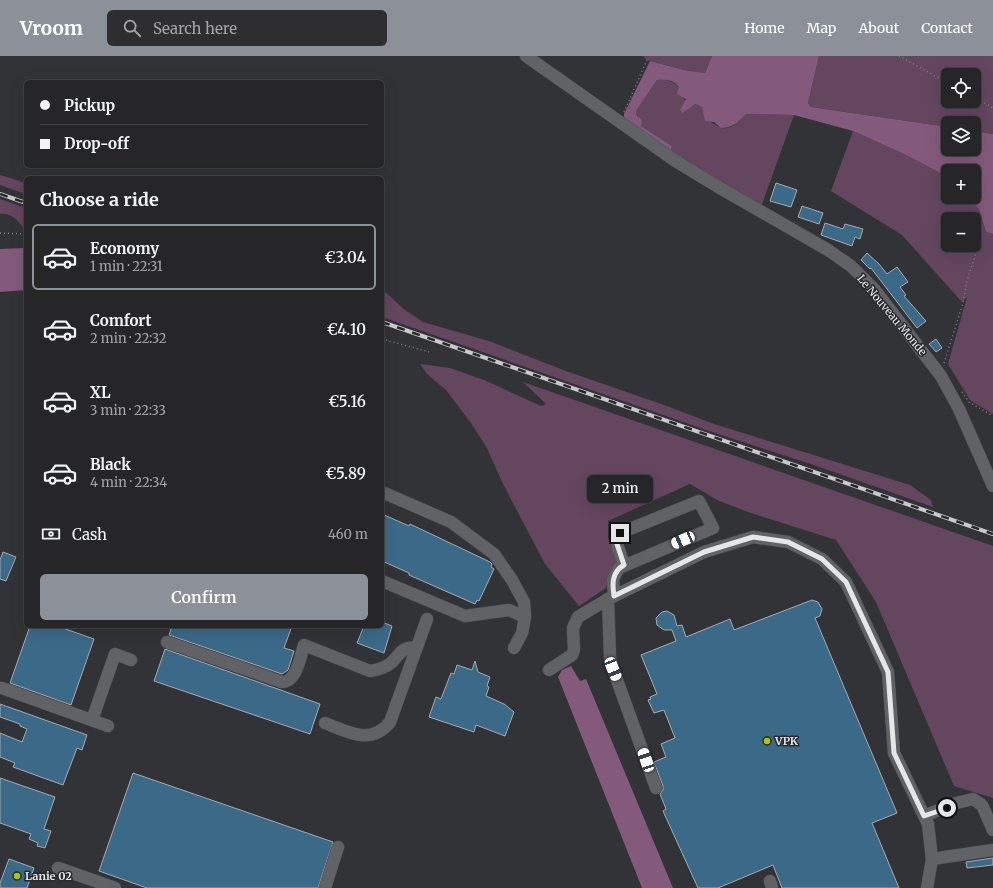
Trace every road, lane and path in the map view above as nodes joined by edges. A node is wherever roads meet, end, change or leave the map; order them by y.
1 (526, 56) edge
2 (899, 56) edge
3 (646, 60) dead end
4 (941, 79) edge
5 (981, 102) edge
6 (993, 108) edge
7 (619, 122) junction
8 (0, 233) edge
9 (24, 234) edge
10 (976, 252) edge
11 (384, 340) edge
12 (429, 352) dead end
13 (941, 376) junction
14 (961, 389) dead end
15 (993, 416) edge
16 (993, 486) edge
17 (384, 493) edge
18 (624, 565) junction
19 (384, 583) edge
20 (611, 598) junction
21 (525, 617) junction
22 (427, 618) dead end
23 (167, 642) dead end
24 (417, 647) junction
25 (514, 648) dead end
26 (131, 660) dead end
27 (549, 670) dead end
28 (2, 688) dead end
29 (92, 720) junction
30 (325, 723) dead end
31 (108, 726) dead end
32 (656, 788) dead end
33 (924, 816) junction
34 (993, 830) edge
35 (338, 847) dead end
36 (993, 850) edge
37 (932, 859) junction
38 (58, 868) dead end
39 (115, 888) edge
40 (325, 888) edge
41 (927, 888) edge

1 - 7 street, Le Nouveau Monde
2 - 4 path
3 - 7 path
5 - 6 path
7 - 13 street, Le Nouveau Monde
8 - 9 path
10 - 13 path
11 - 12 path
13 - 16 street, Le Nouveau Monde
14 - 15 path
17 - 21 street
18 - 18 street
18 - 20 street
19 - 21 street
20 - 27 street
20 - 32 street
20 - 33 street
21 - 25 street
22 - 24 street
23 - 24 street
24 - 30 street
26 - 29 street
28 - 29 street
29 - 31 street
33 - 34 street
33 - 37 street
35 - 40 street
36 - 37 street
37 - 41 street
38 - 39 street

